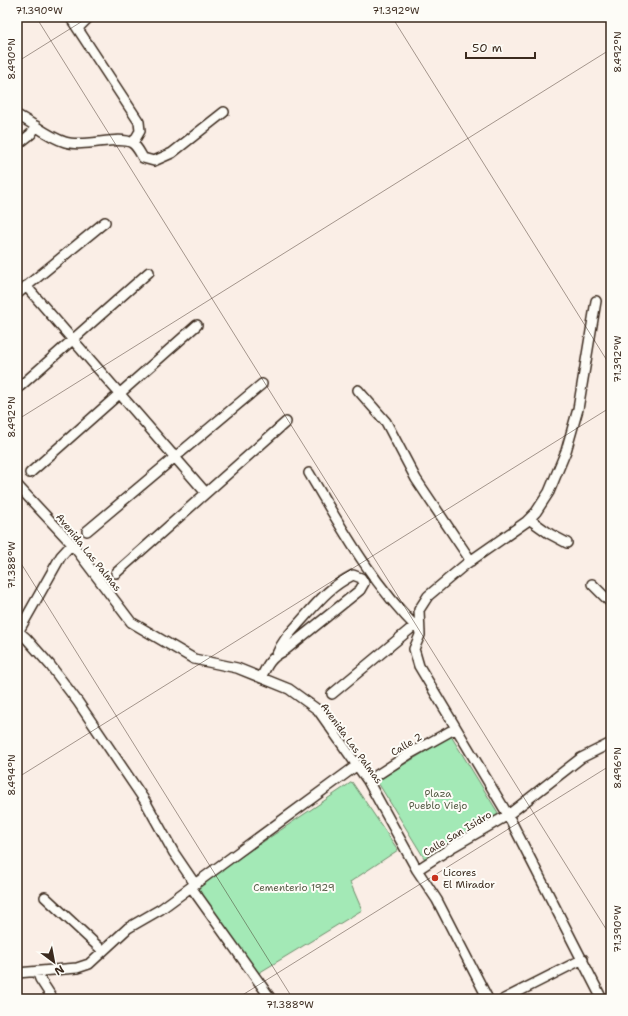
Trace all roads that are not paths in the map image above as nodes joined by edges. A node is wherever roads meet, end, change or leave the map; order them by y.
1 (70, 17) edge
2 (89, 17) edge
3 (78, 28) junction
4 (224, 112) dead end
5 (17, 115) edge
6 (36, 126) junction
7 (133, 143) junction
8 (17, 145) edge
9 (105, 222) dead end
10 (149, 272) dead end
11 (26, 286) junction
12 (17, 294) edge
13 (596, 301) dead end
14 (197, 325) dead end
15 (73, 340) junction
16 (262, 384) dead end
17 (17, 389) edge
18 (358, 390) dead end
19 (120, 394) junction
20 (286, 422) dead end
21 (175, 456) junction
22 (30, 473) dead end
23 (309, 473) dead end
24 (17, 485) edge
25 (206, 493) junction
26 (529, 519) junction
27 (87, 531) dead end
28 (567, 543) dead end
29 (72, 544) junction
30 (471, 561) junction
31 (116, 573) dead end
32 (592, 584) dead end
33 (611, 603) edge
34 (417, 629) junction
35 (18, 633) edge
36 (277, 654) junction
37 (261, 678) junction
38 (332, 694) dead end
39 (456, 728) junction
40 (611, 743) edge
41 (356, 766) junction
42 (368, 781) junction
43 (508, 815) junction
44 (417, 870) junction
45 (193, 886) junction
46 (45, 897) dead end
47 (102, 951) junction
48 (583, 959) junction
49 (37, 971) junction
50 (17, 972) edge
51 (53, 999) edge
52 (271, 999) edge
53 (488, 999) edge
54 (504, 999) edge
55 (602, 999) edge

1 - 3 street
2 - 3 street
3 - 7 street
4 - 7 street
5 - 6 street
6 - 7 street
6 - 8 street
9 - 11 street
10 - 15 street
11 - 12 street
11 - 15 street
13 - 26 street
14 - 19 street
15 - 17 street
15 - 19 street
16 - 21 street
18 - 30 street
19 - 21 street
19 - 22 street
20 - 25 street
21 - 25 street
21 - 27 street
23 - 34 street
24 - 29 street, Avenida Las Palmas
25 - 31 street
26 - 28 street
26 - 30 street
29 - 35 street
29 - 37 street, Avenida Las Palmas
30 - 34 street
32 - 33 street
34 - 38 street
34 - 39 street
35 - 45 street
36 - 36 street
36 - 37 street
37 - 41 street, Avenida Las Palmas
39 - 42 street, Calle 2
39 - 43 street
40 - 43 street, Calle San Isidro
41 - 42 street, Avenida Las Palmas
41 - 45 street
42 - 44 street, Avenida Las Palmas
43 - 44 street, Calle San Isidro
43 - 48 street
44 - 53 street, Avenida Las Palmas
45 - 47 street
45 - 52 street
46 - 47 street
47 - 49 street
48 - 54 street
48 - 55 street
49 - 50 street
49 - 51 street

